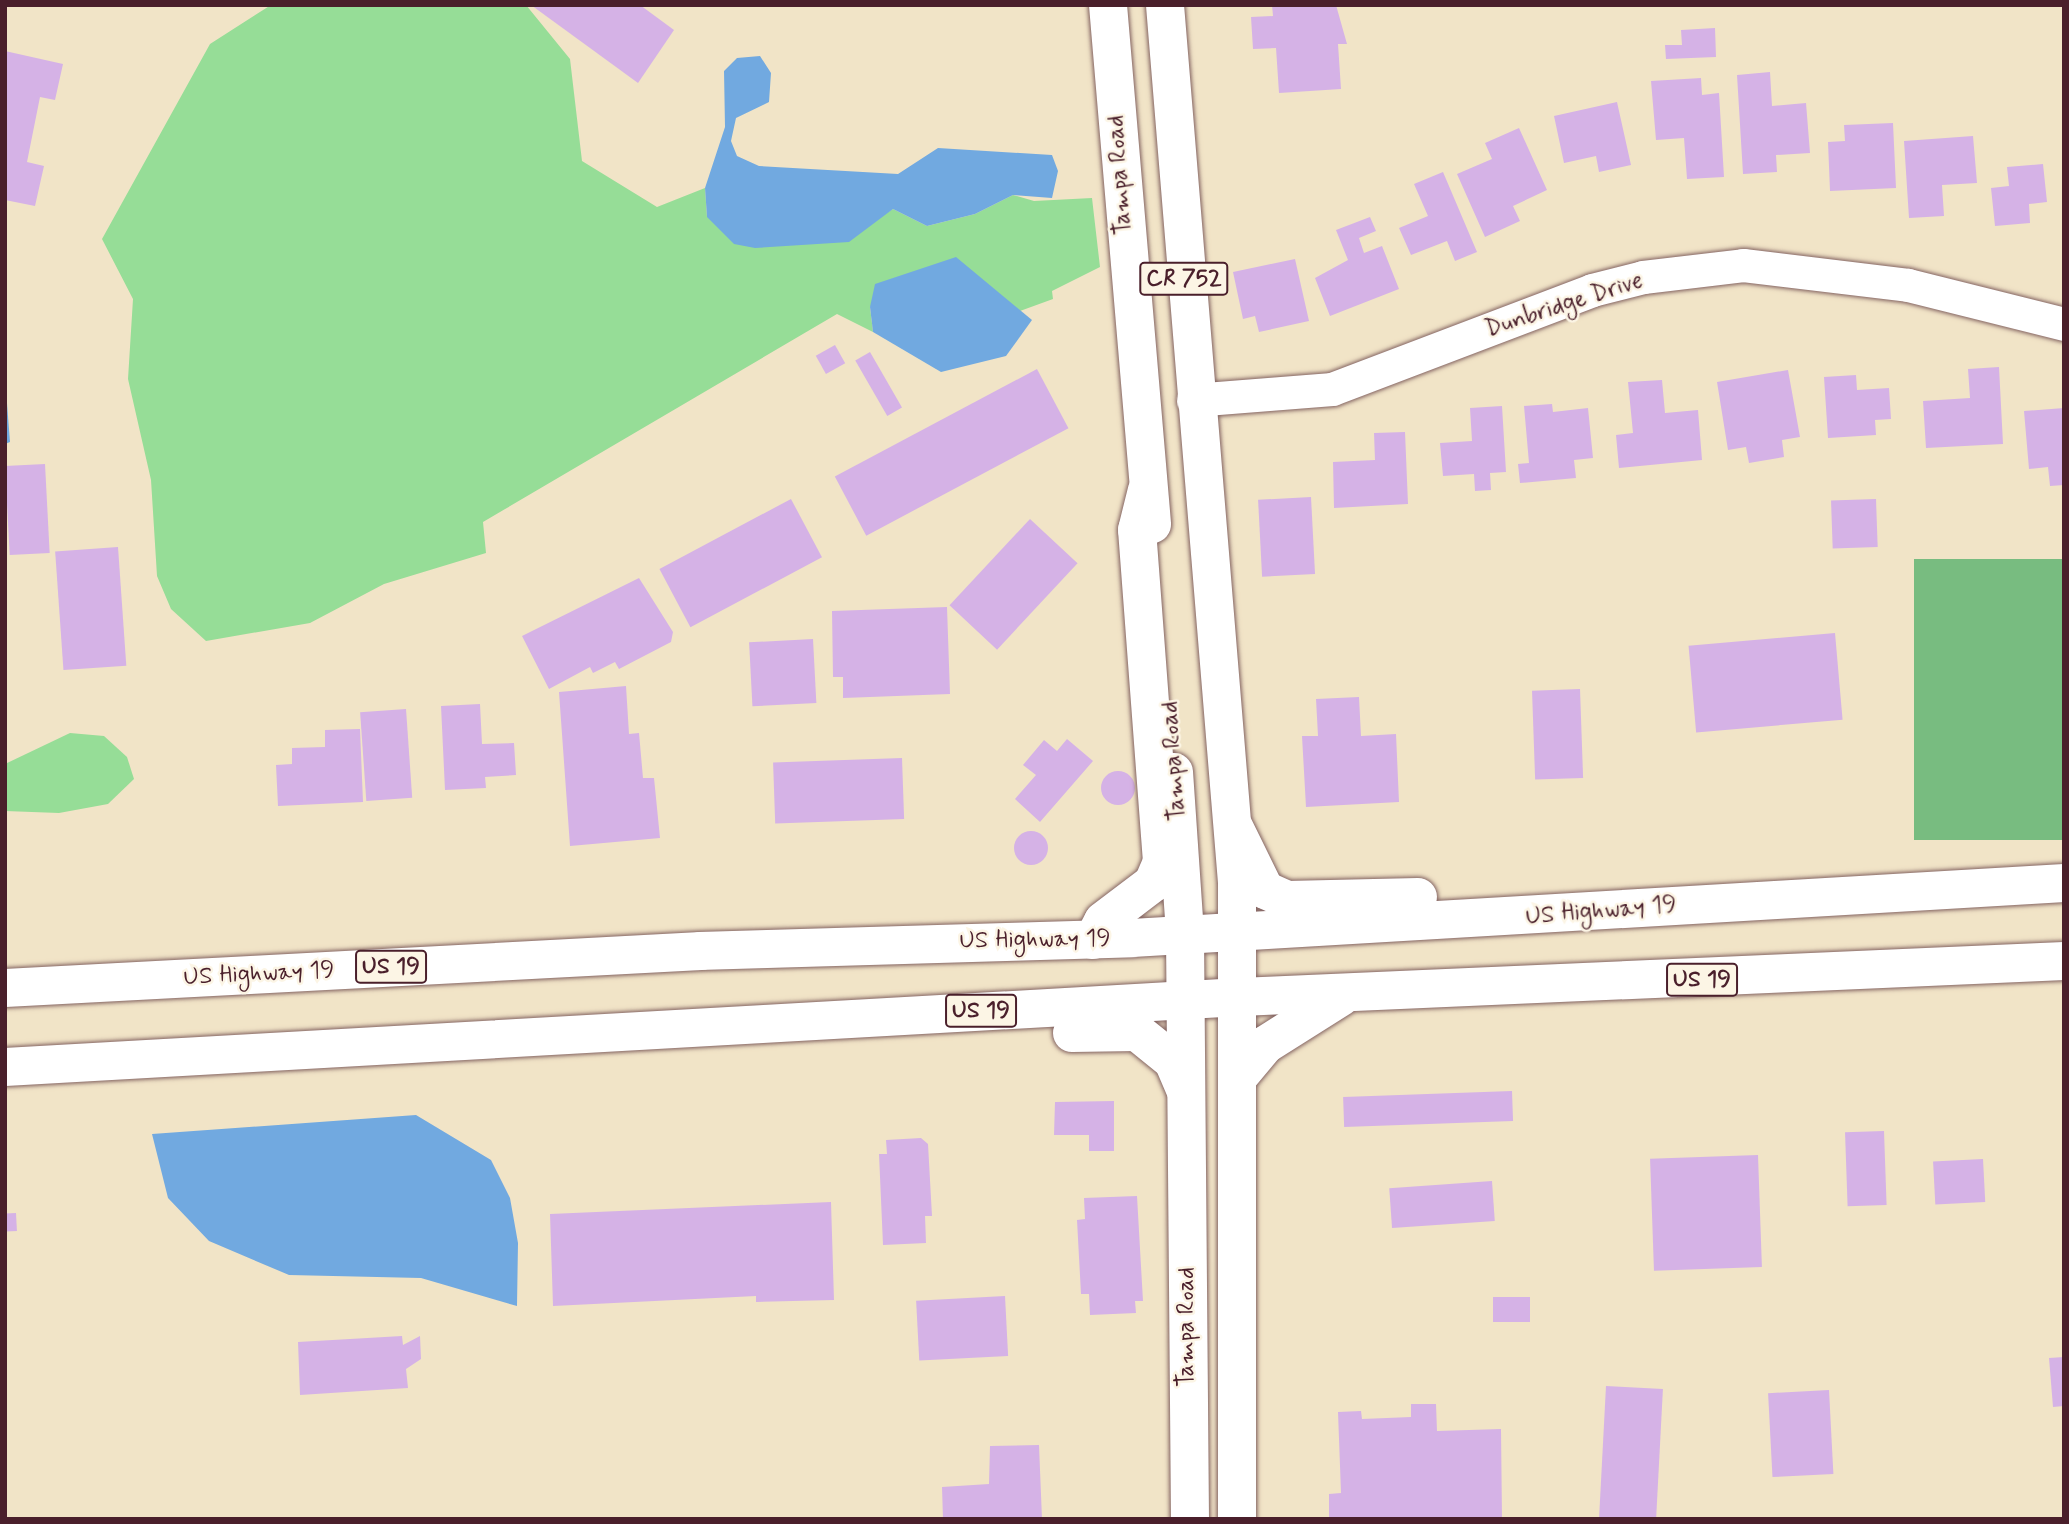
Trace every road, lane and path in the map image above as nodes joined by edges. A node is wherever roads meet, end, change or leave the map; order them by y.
1 (1108, 5) edge
2 (1165, 5) edge
3 (1119, 166) junction
4 (2064, 324) edge
5 (1193, 400) junction
6 (1147, 490) junction
7 (1234, 827) junction
8 (2064, 883) edge
9 (1526, 912) junction
10 (1239, 932) junction
11 (1185, 935) junction
12 (1093, 940) junction
13 (2064, 961) edge
14 (5, 988) edge
15 (1240, 997) junction
16 (1341, 997) junction
17 (1185, 1000) junction
18 (826, 1025) junction
19 (5, 1067) edge
20 (1240, 1075) junction
21 (1185, 1090) junction
22 (1190, 1519) edge
23 (1237, 1519) edge

1 - 3 main road, Tampa Road / CR 752
2 - 5 main road, Tampa Road / CR 752
3 - 5 main road
3 - 6 main road, Tampa Road / CR 752
4 - 5 street, Dunbridge Drive
5 - 7 main road, Tampa Road / CR 752
6 - 11 main road, Tampa Road / CR 752
6 - 12 main road
7 - 9 main road
7 - 10 main road, Tampa Road / CR 752
8 - 9 main road, US Highway 19 / US 19
9 - 10 main road, US Highway 19 / US 19
10 - 11 main road, US Highway 19 / US 19
10 - 15 main road, Tampa Road / CR 752
11 - 12 main road, US Highway 19 / US 19
11 - 17 main road, Tampa Road / CR 752
12 - 14 main road, US Highway 19 / US 19
13 - 16 main road, US 19
15 - 16 main road, US 19
15 - 17 main road, US 19
15 - 20 main road, Tampa Road / CR 752
16 - 20 main road
17 - 18 main road, US 19
17 - 21 main road, Tampa Road / CR 752
18 - 19 main road, US 19
18 - 21 main road
20 - 23 main road, Tampa Road / CR 752
21 - 22 main road, Tampa Road / CR 752

